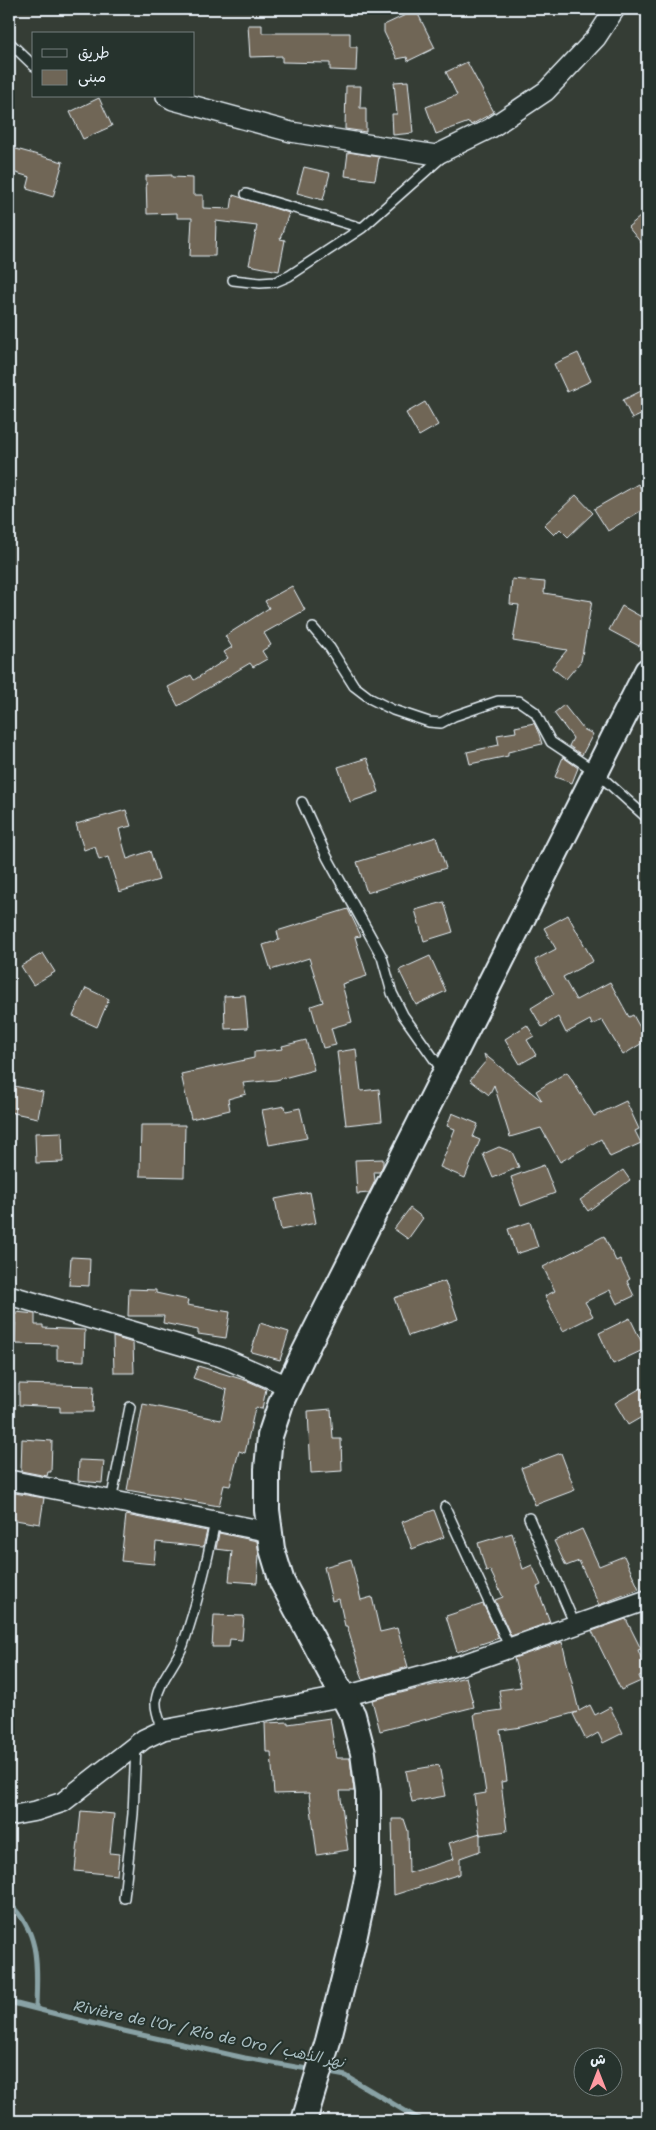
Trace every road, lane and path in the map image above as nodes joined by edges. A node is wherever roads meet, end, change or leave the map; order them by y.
1 (615, 9) edge
2 (9, 42) edge
3 (32, 64) edge
4 (170, 98) edge
5 (452, 148) junction
6 (246, 194) dead end
7 (362, 228) junction
8 (233, 280) dead end
9 (313, 628) dead end
10 (647, 671) edge
11 (596, 772) junction
12 (302, 802) dead end
13 (647, 818) edge
14 (444, 1074) junction
15 (9, 1294) edge
16 (288, 1386) junction
17 (130, 1407) dead end
18 (9, 1480) edge
19 (112, 1501) junction
20 (445, 1506) dead end
21 (529, 1518) dead end
22 (215, 1521) junction
23 (270, 1532) junction
24 (647, 1600) edge
25 (575, 1625) junction
26 (510, 1648) junction
27 (344, 1696) junction
28 (163, 1730) junction
29 (136, 1745) junction
30 (9, 1816) edge
31 (124, 1898) dead end
32 (306, 2114) edge

1 - 5 street
2 - 3 lane
4 - 5 street
5 - 7 lane
6 - 7 lane
7 - 8 lane
9 - 11 lane
10 - 11 street
11 - 13 lane
11 - 14 street
12 - 14 lane
14 - 16 street
15 - 16 street
16 - 23 street
17 - 19 lane
18 - 19 street
19 - 22 street
20 - 26 lane
21 - 25 lane
22 - 23 street
22 - 28 lane
23 - 27 street
24 - 25 street
25 - 26 street
26 - 27 street
27 - 28 street
27 - 32 street
28 - 29 street
29 - 30 street
29 - 31 lane

